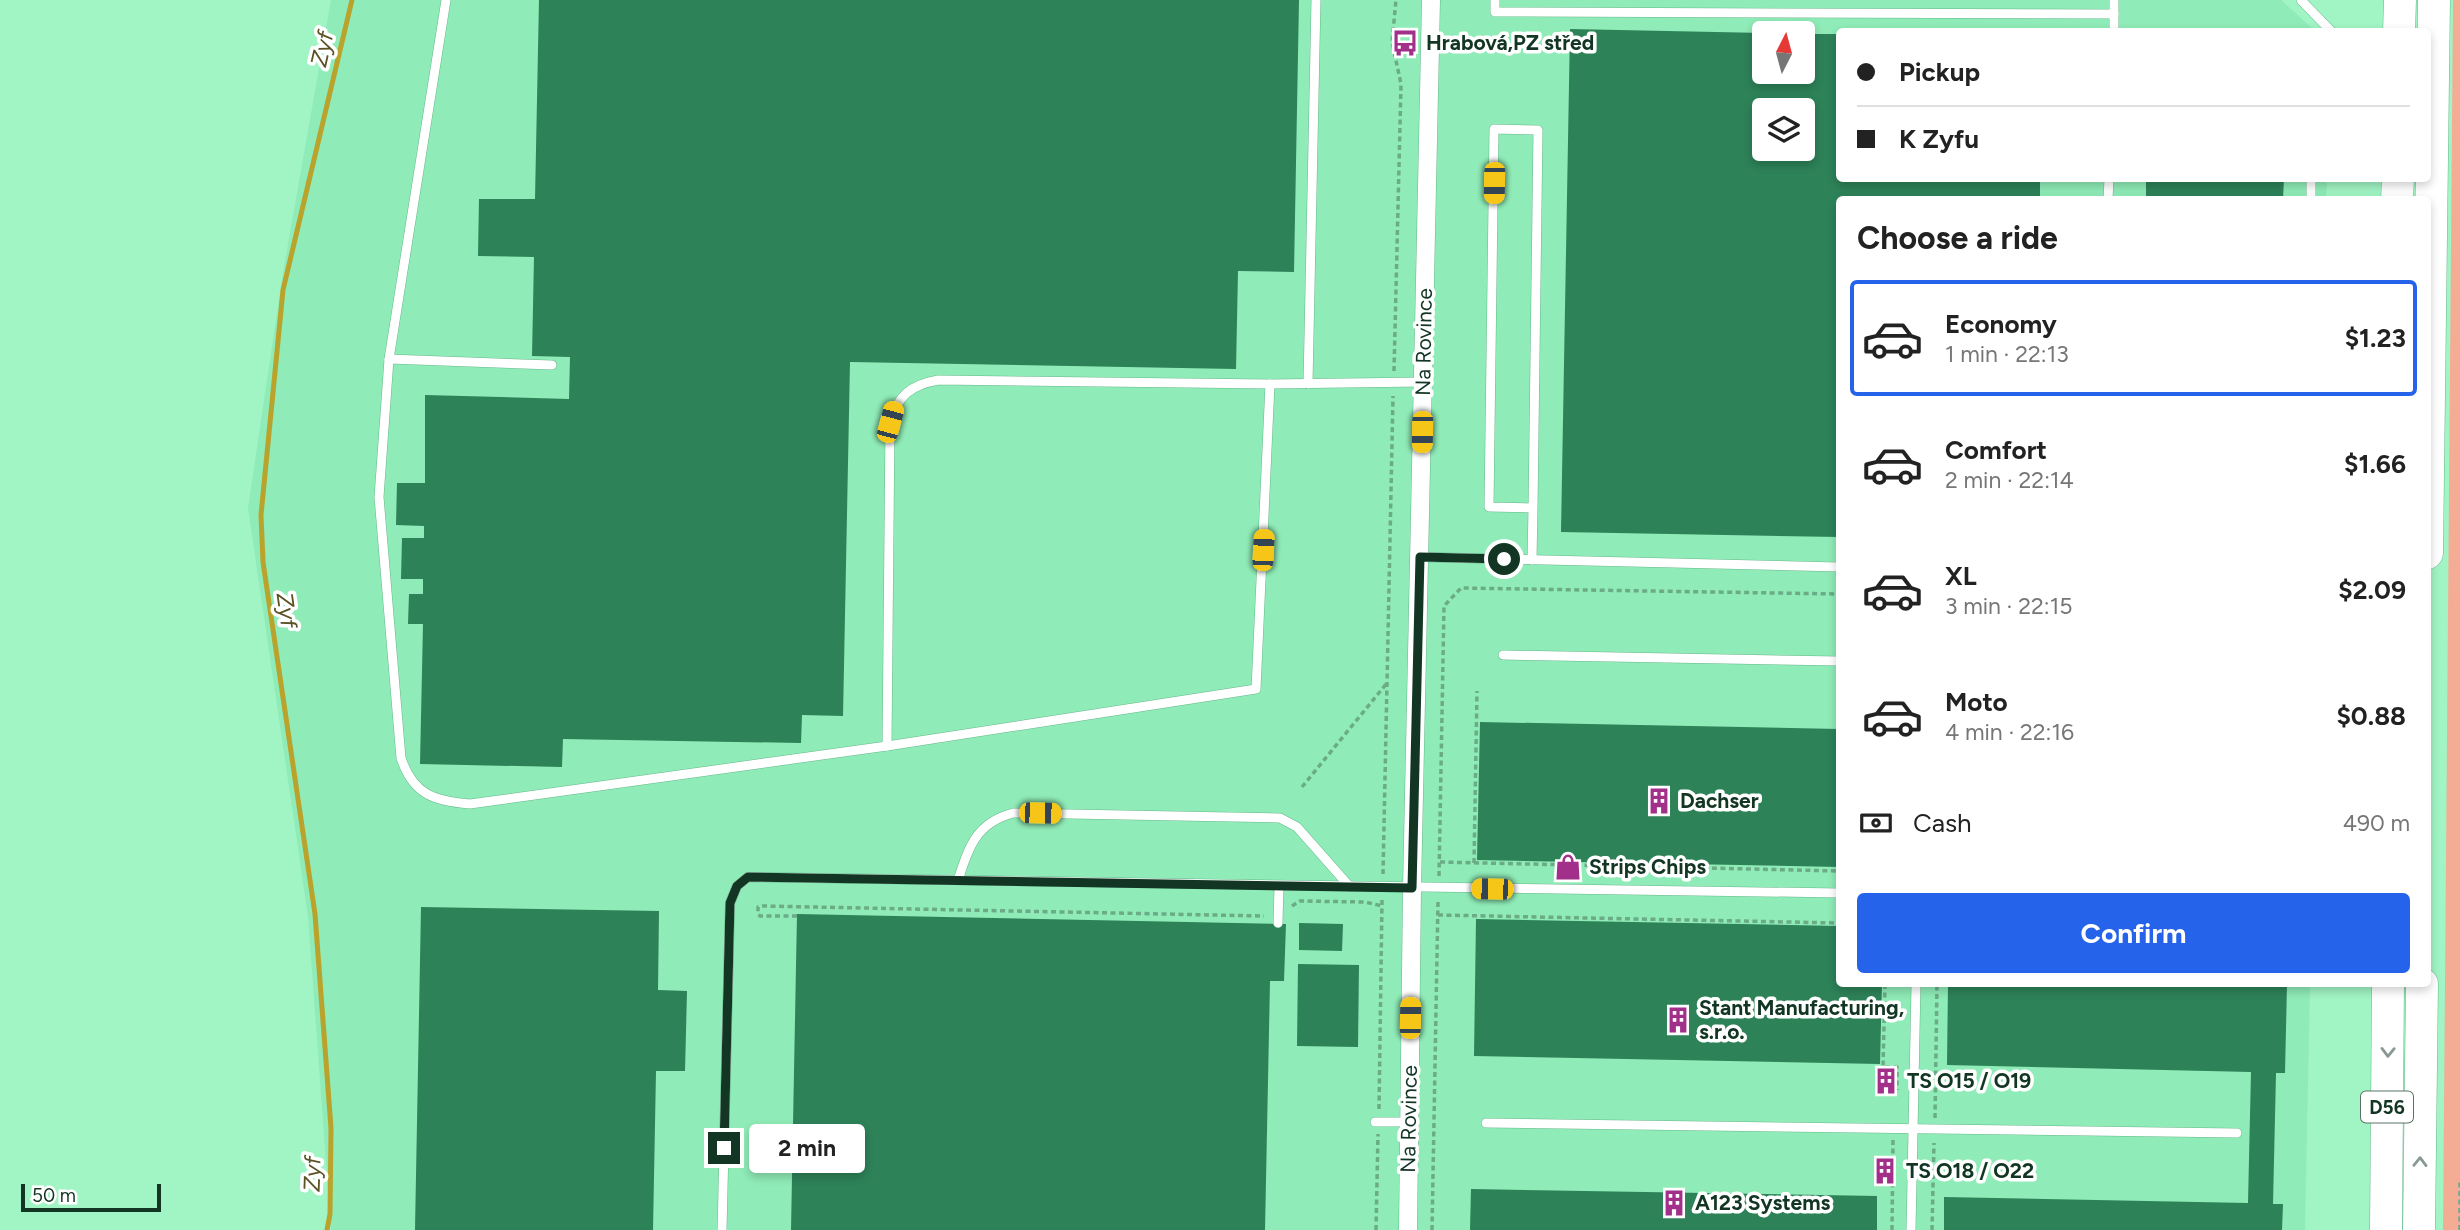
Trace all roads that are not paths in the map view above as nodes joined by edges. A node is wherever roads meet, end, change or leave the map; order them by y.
1 (446, 0) edge
2 (1316, 0) edge
3 (1431, 0) edge
4 (1495, 0) edge
5 (2115, 0) edge
6 (2301, 0) edge
7 (2400, 0) edge
8 (2434, 0) edge
9 (2114, 14) junction
10 (2113, 28) edge
11 (2328, 28) edge
12 (2399, 28) edge
13 (2431, 237) edge
14 (389, 359) junction
15 (552, 365) dead end
16 (1423, 382) junction
17 (1270, 384) junction
18 (1308, 384) junction
19 (1533, 508) junction
20 (1420, 557) junction
21 (1532, 560) junction
22 (1836, 567) edge
23 (1503, 654) dead end
24 (1836, 661) edge
25 (887, 746) junction
26 (958, 880) junction
27 (1279, 886) junction
28 (1350, 887) junction
29 (1412, 888) junction
30 (1836, 893) edge
31 (1278, 920) road end
32 (1916, 987) edge
33 (2388, 987) edge
34 (2422, 987) edge
35 (1377, 1122) road end
36 (1409, 1122) junction
37 (1486, 1123) dead end
38 (1913, 1127) junction
39 (2237, 1133) dead end
40 (722, 1230) edge
41 (1408, 1230) edge
42 (1911, 1230) edge
43 (2386, 1230) edge
44 (2419, 1230) edge

1 - 14 lane
2 - 18 lane
3 - 16 street, Na Rovince
4 - 9 lane
5 - 9 lane
6 - 11 lane
7 - 12 highway
8 - 13 highway
9 - 10 lane
14 - 15 lane
14 - 25 lane
16 - 18 lane
16 - 20 street, Na Rovince
17 - 18 lane
17 - 25 lane
17 - 25 lane
19 - 19 lane
19 - 21 lane
20 - 21 lane
20 - 29 street, Na Rovince
21 - 22 lane
23 - 24 lane
26 - 27 lane
26 - 28 lane
26 - 40 lane
27 - 28 lane
27 - 31 lane
28 - 29 lane
29 - 30 lane
29 - 36 street, Na Rovince
32 - 38 lane
33 -> 43 highway, D56
44 -> 34 highway, D56
35 - 36 lane
36 - 41 street, Na Rovince
37 - 38 lane
38 - 39 lane
38 - 42 lane

